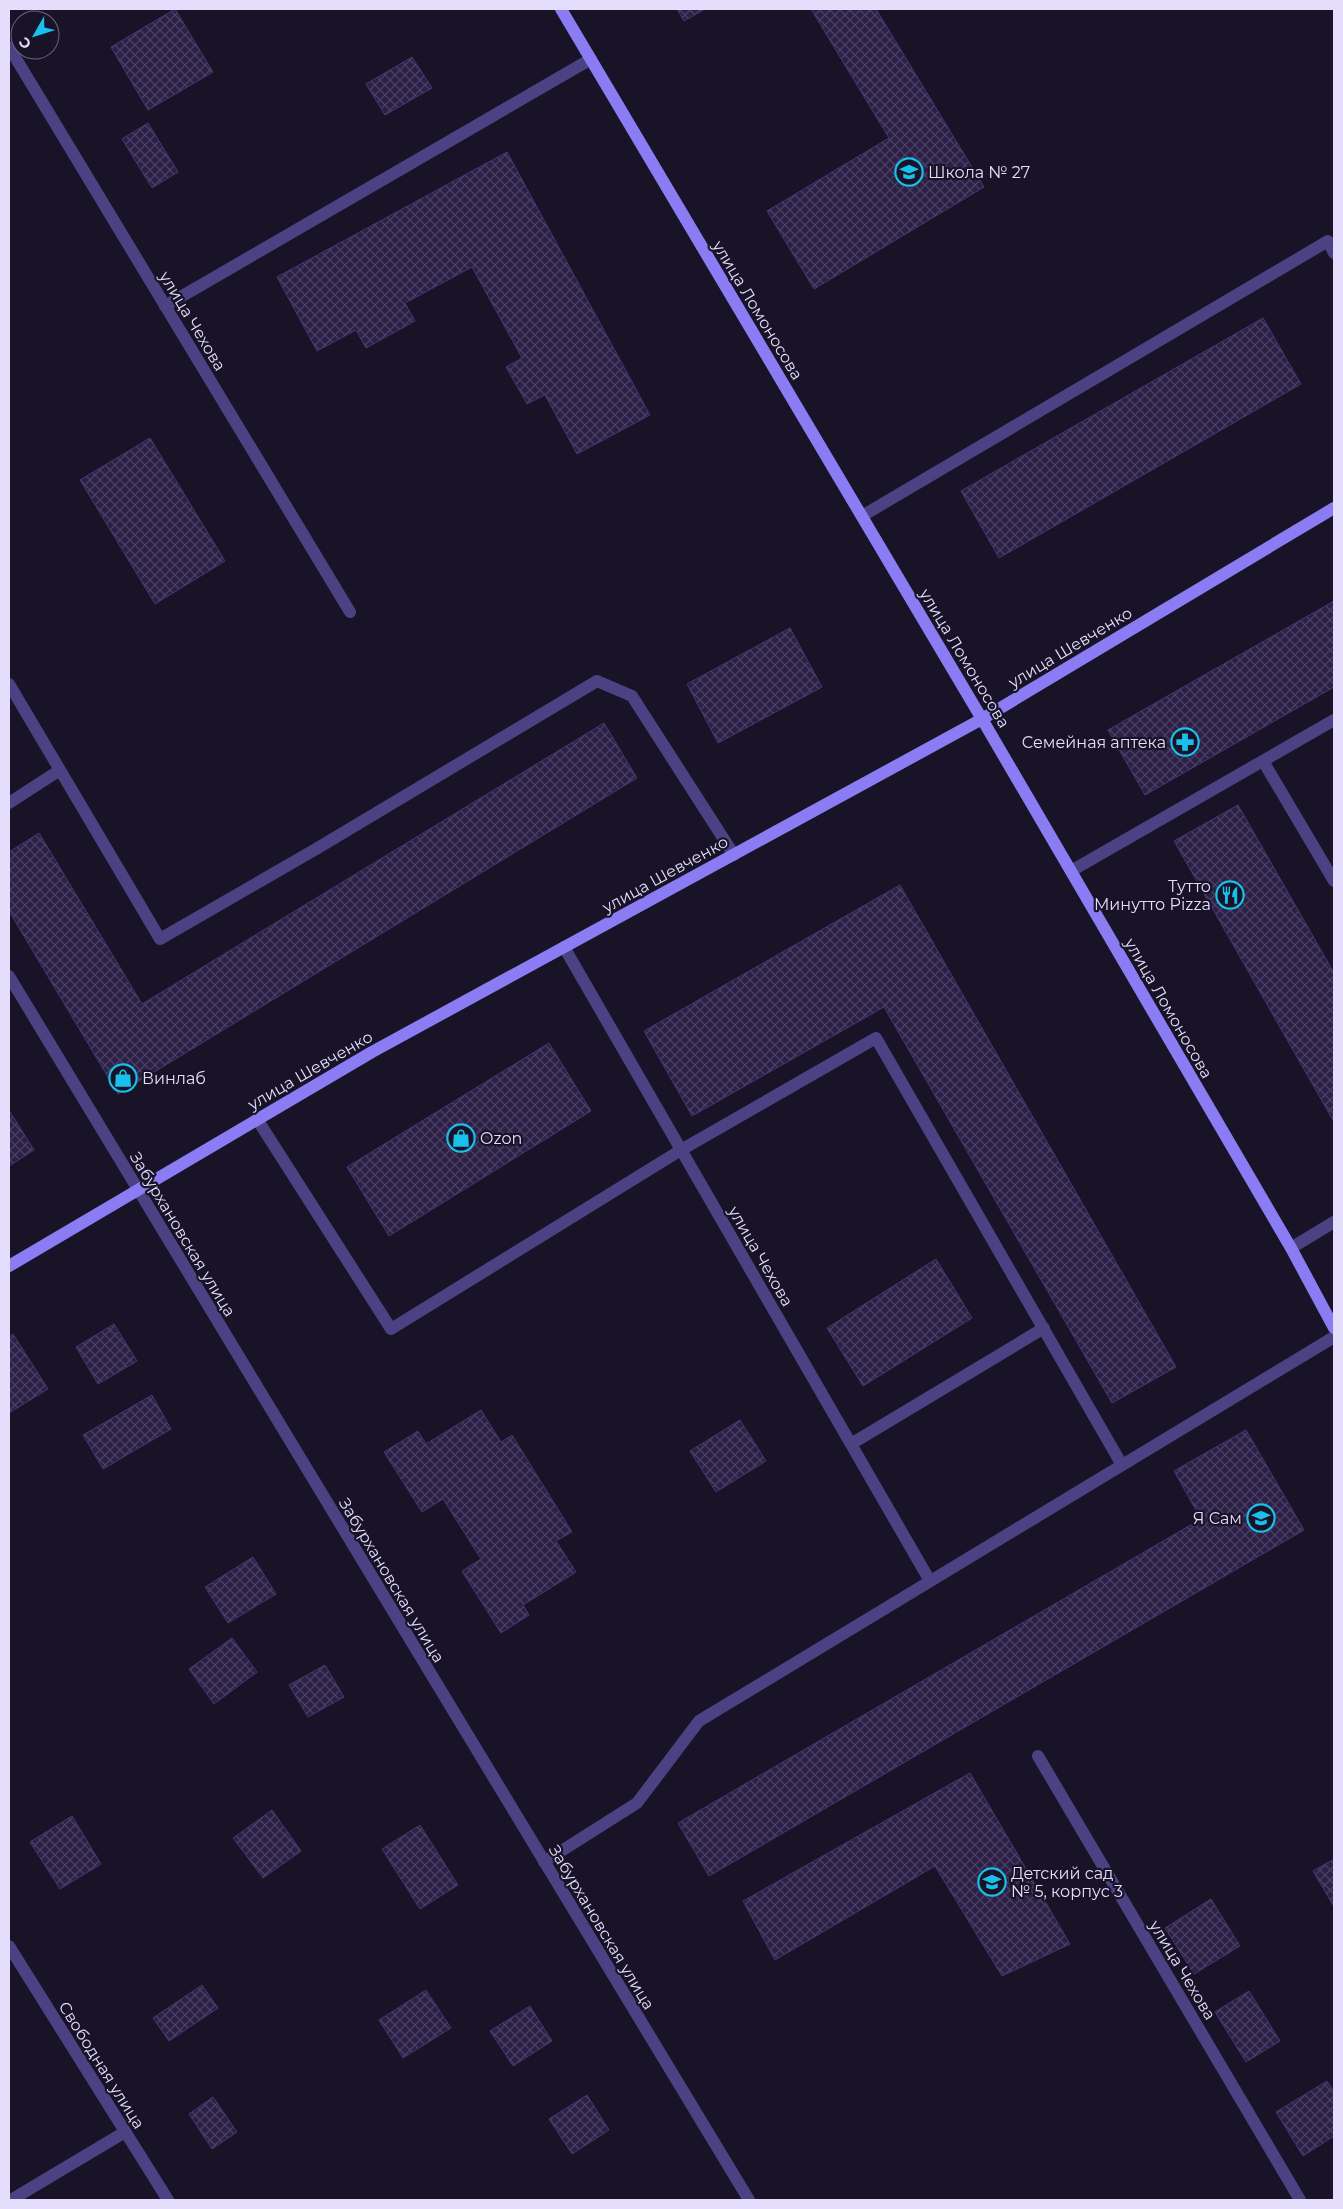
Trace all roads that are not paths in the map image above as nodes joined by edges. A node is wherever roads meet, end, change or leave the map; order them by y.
1 (561, 9) edge
2 (9, 48) edge
3 (591, 59) junction
4 (1332, 244) edge
5 (166, 306) junction
6 (1334, 508) edge
7 (862, 516) junction
8 (350, 612) dead end
9 (9, 684) edge
10 (982, 719) junction
11 (1334, 720) edge
12 (1263, 761) junction
13 (60, 770) junction
14 (9, 803) edge
15 (734, 855) junction
16 (1071, 871) junction
17 (1334, 881) edge
18 (564, 947) junction
19 (9, 976) edge
20 (257, 1119) junction
21 (681, 1150) junction
22 (137, 1190) junction
23 (1334, 1222) edge
24 (1291, 1248) junction
25 (9, 1266) edge
26 (1044, 1328) junction
27 (1334, 1328) edge
28 (1334, 1337) edge
29 (851, 1444) junction
30 (1122, 1465) junction
31 (930, 1581) junction
32 (1038, 1756) dead end
33 (544, 1862) junction
34 (9, 1946) edge
35 (125, 2132) junction
36 (11, 2200) edge
37 (168, 2200) edge
38 (749, 2200) edge
39 (1300, 2200) edge

1 - 3 street, улица Ломоносова
2 - 5 street, улица Чехова
3 - 5 street
3 - 7 street, улица Ломоносова
4 - 7 street
5 - 8 street, улица Чехова
6 - 10 street, улица Шевченко
7 - 10 street, улица Ломоносова
9 - 13 street
10 - 15 street, улица Шевченко
10 - 16 street, улица Ломоносова
11 - 12 street
12 - 16 street
12 - 17 street
13 - 14 street
13 - 15 street
15 - 18 street, улица Шевченко
16 - 24 street, улица Ломоносова
18 - 20 street, улица Шевченко
18 - 21 street, улица Чехова
19 - 22 street, Забурхановская улица
20 - 21 street
20 - 22 street, улица Шевченко
21 - 26 street
21 - 29 street, улица Чехова
22 - 25 street, улица Шевченко
22 - 33 street, Забурхановская улица
23 - 24 street
24 - 27 street, улица Ломоносова
26 - 29 street
26 - 30 street
28 - 30 street
29 - 31 street, улица Чехова
30 - 31 street
31 - 33 street
32 - 39 street, улица Чехова
33 - 38 street, Забурхановская улица
34 - 35 street, Свободная улица
35 - 36 street
35 - 37 street, Свободная улица

